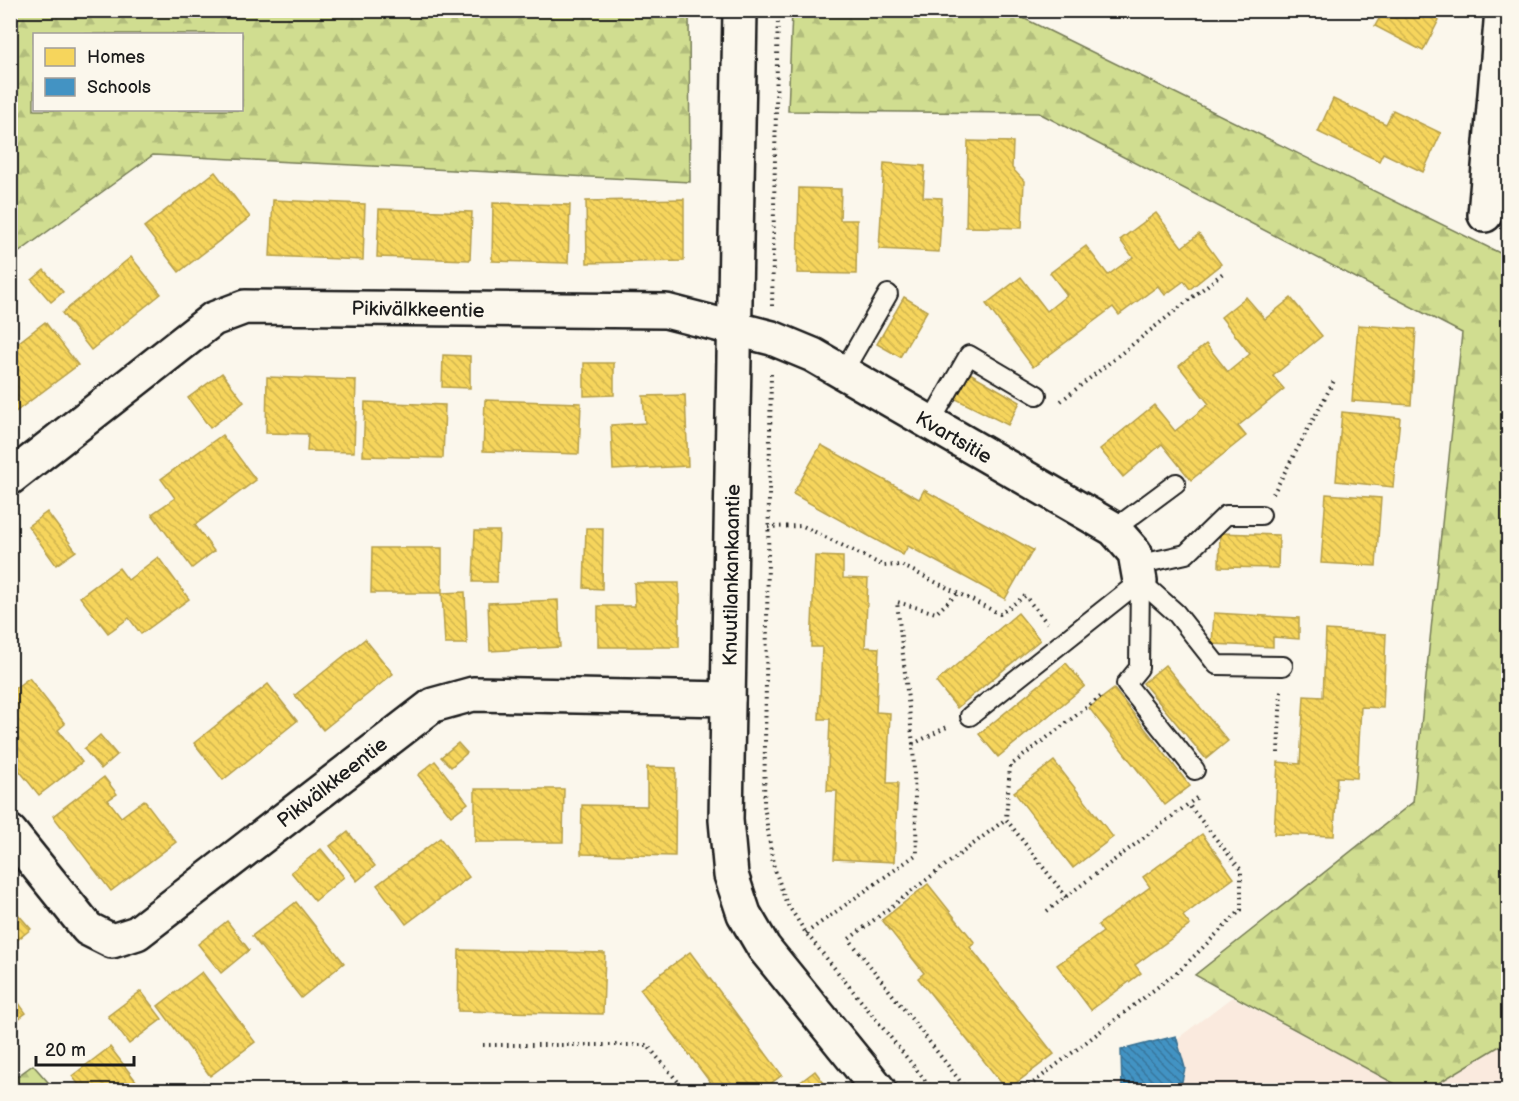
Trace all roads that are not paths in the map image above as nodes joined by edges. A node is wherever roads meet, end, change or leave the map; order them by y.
1 (740, 10) edge
2 (1502, 10) edge
3 (1485, 215) dead end
4 (888, 294) dead end
5 (735, 329) junction
6 (843, 372) junction
7 (1037, 395) road end
8 (930, 423) junction
9 (10, 478) edge
10 (1176, 483) dead end
11 (1261, 515) road end
12 (1114, 529) junction
13 (1138, 573) junction
14 (1282, 666) road end
15 (728, 699) junction
16 (970, 716) road end
17 (1195, 770) road end
18 (10, 832) edge
19 (879, 1090) edge

1 - 5 street, Knuutilankankaantie
2 - 3 street
4 - 6 lane
5 - 6 street, Kvartsitie
5 - 9 street, Pikivälkkeentie
5 - 15 street, Knuutilankankaantie
6 - 8 street, Kvartsitie
7 - 8 lane
8 - 12 street, Kvartsitie
10 - 12 lane
11 - 13 lane
12 - 13 street, Kvartsitie
13 - 14 lane
13 - 16 lane
13 - 17 lane
15 - 18 street, Pikivälkkeentie
15 - 19 street, Knuutilankankaantie

